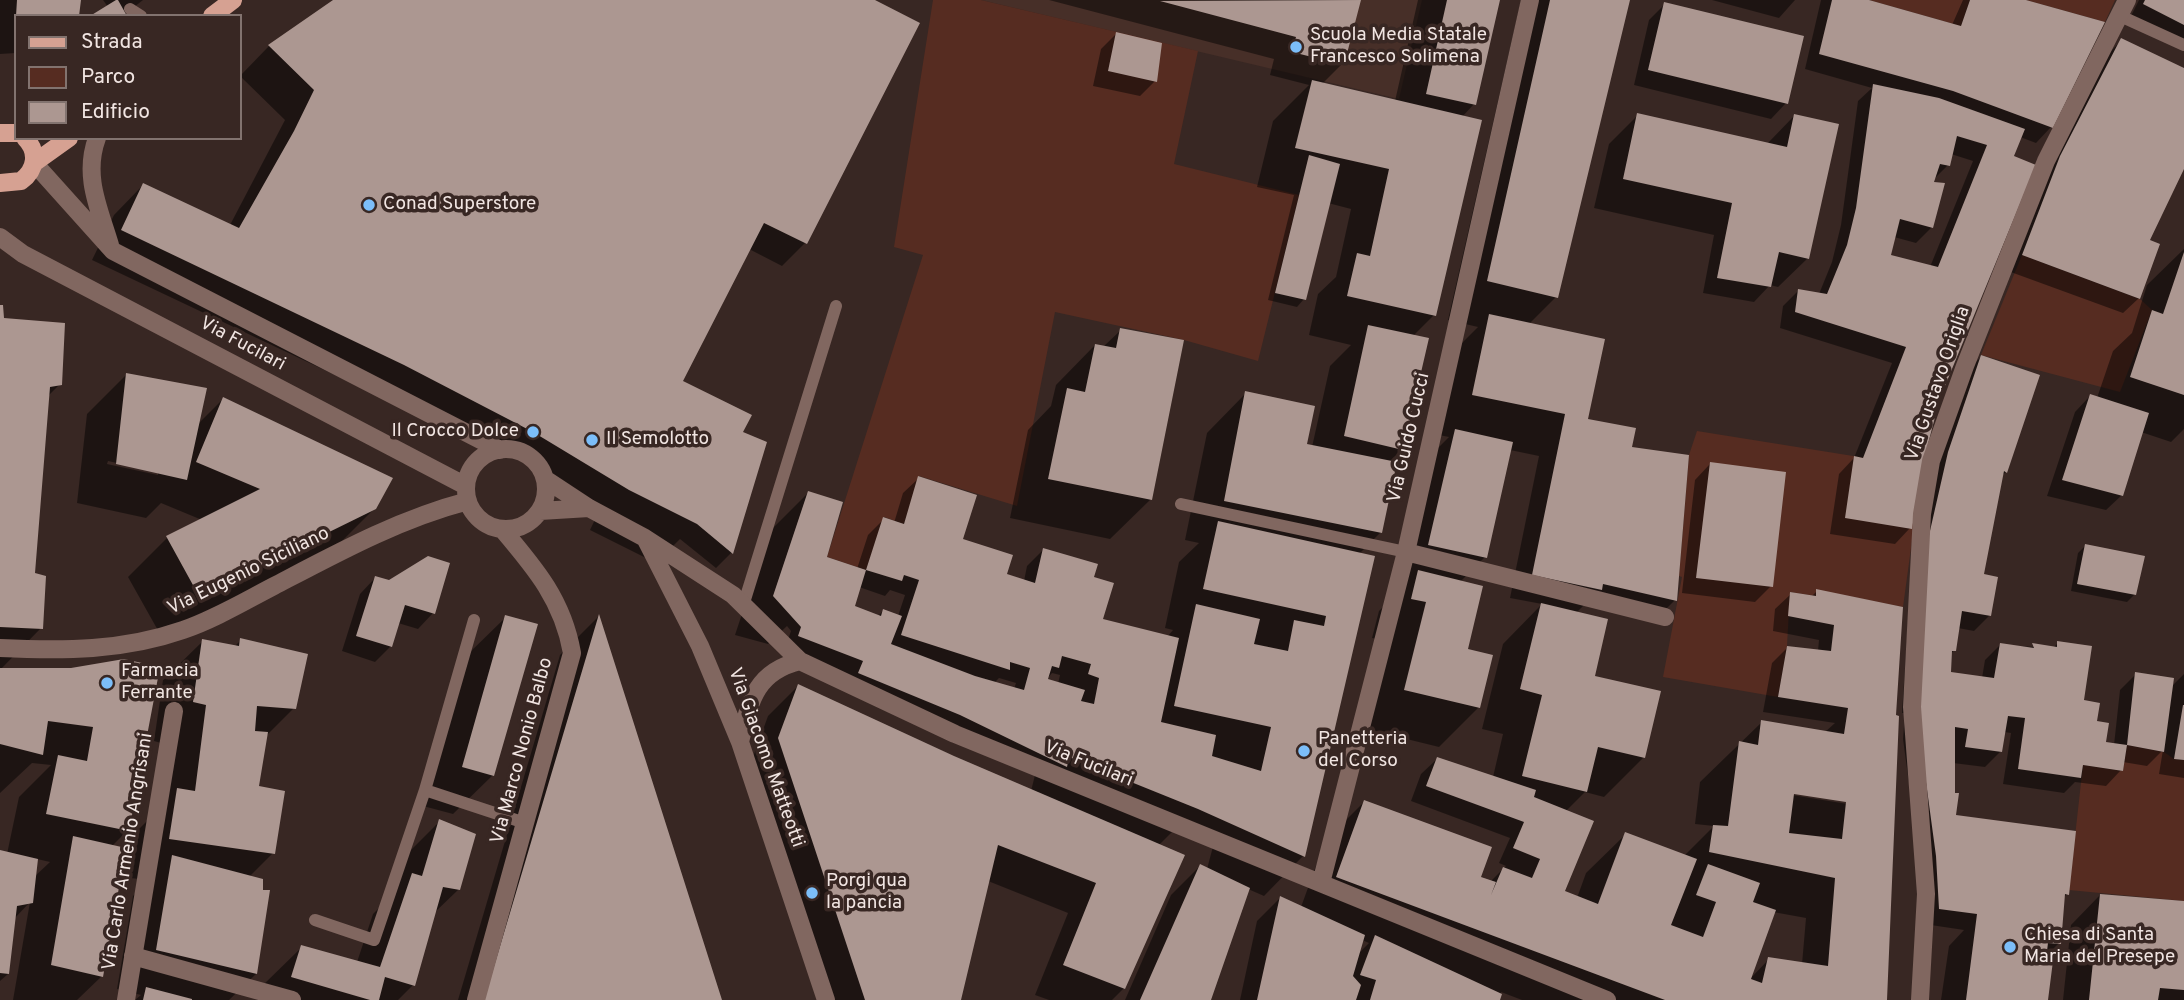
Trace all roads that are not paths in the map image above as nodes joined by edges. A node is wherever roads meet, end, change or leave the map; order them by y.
1 (233, 0) edge
2 (1530, 0) edge
3 (2123, 8) edge
4 (215, 14) edge
5 (2184, 45) edge
6 (27, 140) edge
7 (66, 140) edge
8 (96, 140) edge
9 (34, 163) junction
10 (2, 187) edge
11 (0, 237) edge
12 (113, 251) junction
13 (836, 306) dead end
14 (500, 450) junction
15 (545, 479) junction
16 (467, 494) junction
17 (1181, 504) dead end
18 (589, 508) junction
19 (540, 512) junction
20 (502, 529) junction
21 (645, 538) junction
22 (1406, 552) junction
23 (743, 606) junction
24 (1665, 617) dead end
25 (474, 620) dead end
26 (0, 648) edge
27 (800, 662) junction
28 (174, 711) dead end
29 (740, 742) junction
30 (425, 790) junction
31 (524, 824) junction
32 (1321, 883) junction
33 (315, 920) dead end
34 (133, 957) junction
35 (126, 1000) edge
36 (292, 1000) edge
37 (476, 1000) edge
38 (826, 1000) edge
39 (1607, 1000) edge
40 (1920, 1000) edge

1 - 4 main road
2 - 22 street, Via Guido Cucci
3 - 5 lane
3 - 40 street, Via Gustavo Origlia
6 - 9 main road
7 - 9 main road
8 - 12 street
9 - 10 main road
9 - 12 street, Via Fucilari
11 - 16 street, Via Fucilari
12 - 14 street, Via Fucilari
13 - 23 lane
14 - 15 street, Via Fucilari
14 - 16 street
15 - 18 street, Via Fucilari
15 - 19 street
16 - 20 street, Via Fucilari
16 - 26 street, Via Eugenio Siciliano
17 - 22 lane
18 - 19 street
18 - 21 street, Via Fucilari
19 - 20 street
20 - 31 street, Via Marco Nonio Balbo
21 - 23 street, Via Fucilari
21 - 29 street, Via Giacomo Matteotti
22 - 24 street
22 - 32 street, Via Guido Cucci
23 - 27 street, Via Fucilari
25 - 30 lane
27 - 29 street
27 - 32 street, Via Fucilari
28 - 34 street, Via Carlo Armenio Angrisani
29 - 38 street, Via Giacomo Matteotti
30 - 31 lane
30 - 33 lane
31 - 37 street, Via Marco Nonio Balbo
32 - 39 street, Via Fucilari
34 - 35 street, Via Carlo Armenio Angrisani
34 - 36 street

